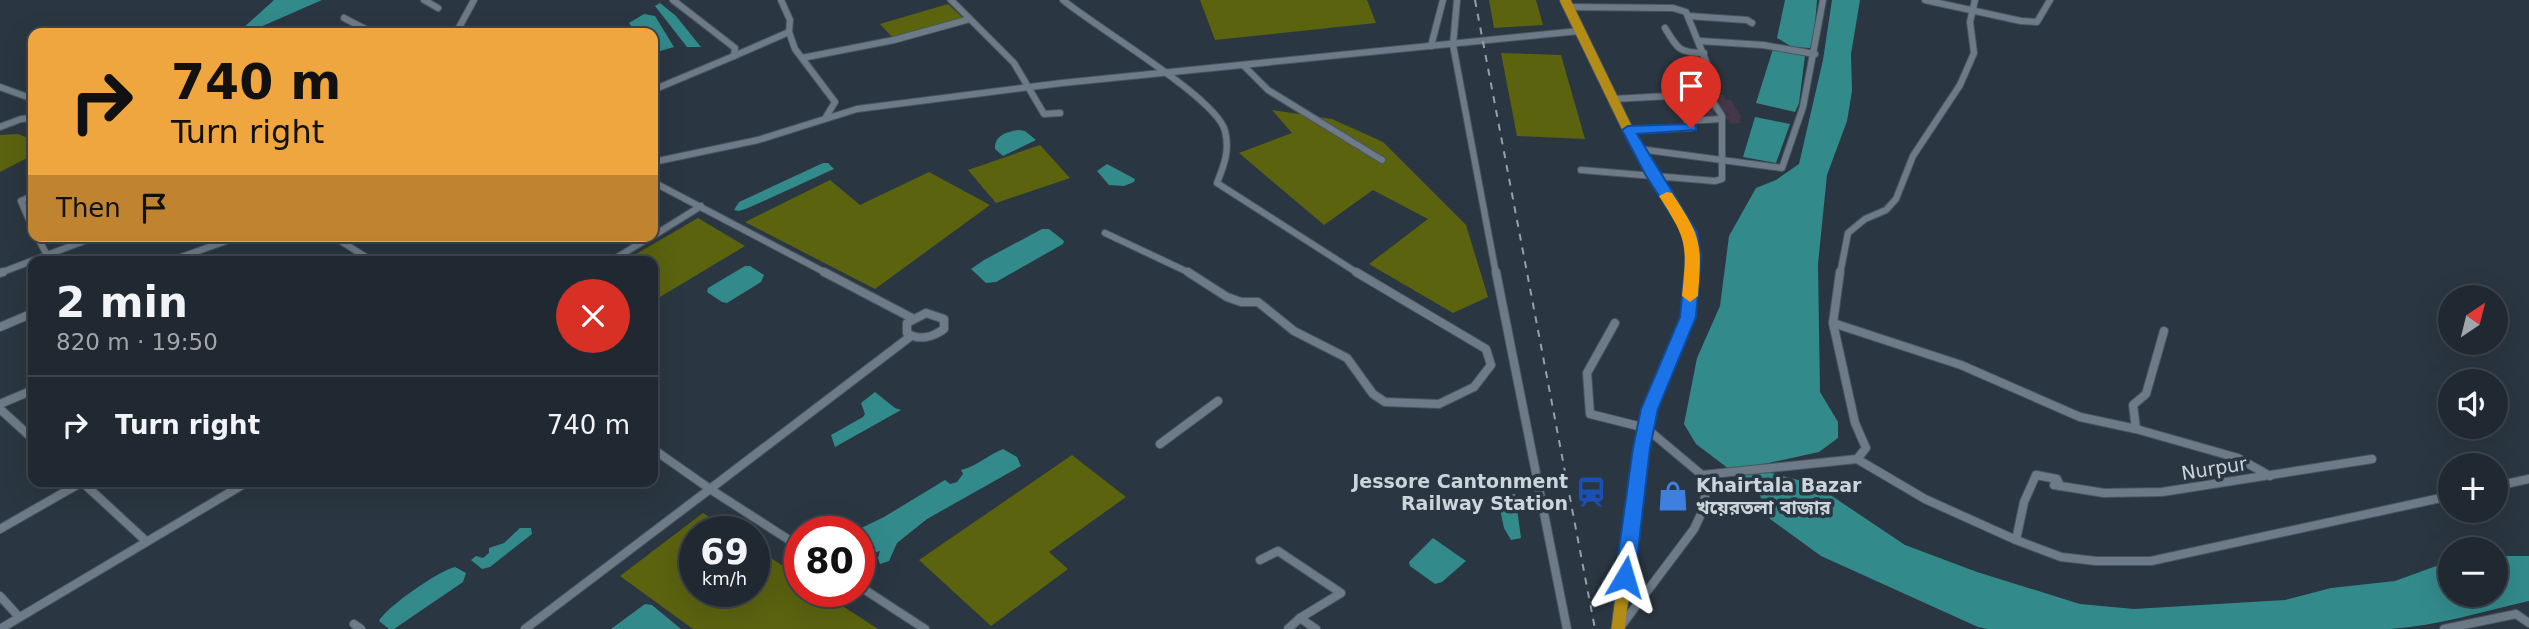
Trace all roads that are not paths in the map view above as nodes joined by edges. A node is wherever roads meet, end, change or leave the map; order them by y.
1 (424, 0) edge
2 (474, 0) edge
3 (673, 0) edge
4 (781, 0) edge
5 (951, 0) edge
6 (1063, 0) edge
7 (1443, 0) edge
8 (1457, 0) edge
9 (1616, 0) edge
10 (1823, 0) edge
11 (1925, 0) edge
12 (1975, 0) edge
13 (2050, 0) edge
14 (1567, 4) edge
15 (1621, 7) junction
16 (438, 8) dead end
17 (1973, 10) junction
18 (1688, 16) junction
19 (344, 18) dead end
20 (970, 19) junction
21 (1752, 23) dead end
22 (1665, 27) dead end
23 (363, 28) edge
24 (459, 28) edge
25 (1579, 31) junction
26 (789, 33) junction
27 (1700, 41) junction
28 (1453, 45) junction
29 (1431, 46) junction
30 (1704, 53) junction
31 (1815, 54) junction
32 (734, 55) junction
33 (802, 58) junction
34 (1243, 65) junction
35 (1164, 72) junction
36 (1666, 81) dead end
37 (0, 87) edge
38 (1026, 87) junction
39 (658, 88) edge
40 (1708, 94) junction
41 (1674, 96) junction
42 (28, 97) edge
43 (1613, 99) junction
44 (1060, 113) dead end
45 (28, 118) edge
46 (825, 118) junction
47 (1720, 119) junction
48 (1688, 121) junction
49 (0, 127) edge
50 (1628, 130) junction
51 (1639, 149) junction
52 (1382, 160) dead end
53 (1722, 160) junction
54 (658, 161) edge
55 (1581, 170) dead end
56 (1653, 176) junction
57 (658, 184) edge
58 (28, 198) edge
59 (701, 206) junction
60 (28, 217) edge
61 (658, 232) edge
62 (1105, 233) dead end
63 (84, 242) edge
64 (223, 242) edge
65 (342, 242) edge
66 (642, 242) edge
67 (52, 256) edge
68 (184, 256) edge
69 (364, 256) edge
70 (619, 256) edge
71 (28, 264) edge
72 (0, 273) edge
73 (28, 315) edge
74 (912, 318) junction
75 (1615, 323) dead end
76 (1833, 323) junction
77 (0, 327) edge
78 (2164, 331) dead end
79 (911, 337) junction
80 (28, 393) edge
81 (1218, 401) dead end
82 (0, 407) edge
83 (1646, 428) junction
84 (2136, 429) junction
85 (28, 434) edge
86 (1160, 444) dead end
87 (658, 453) edge
88 (1857, 458) junction
89 (2372, 459) dead end
90 (1702, 475) junction
91 (2270, 476) junction
92 (2529, 479) edge
93 (2508, 483) edge
94 (73, 487) edge
95 (87, 487) edge
96 (239, 487) edge
97 (710, 489) junction
98 (2438, 499) edge
99 (0, 529) edge
100 (784, 537) edge
101 (2016, 540) junction
102 (146, 541) junction
103 (1260, 560) dead end
104 (0, 596) edge
105 (875, 596) edge
106 (19, 617) junction
107 (1300, 618) junction
108 (2529, 622) edge
109 (0, 629) edge
110 (525, 629) edge
111 (925, 629) edge
112 (1288, 629) edge
113 (1317, 629) edge
114 (1567, 629) edge
115 (1618, 629) edge
116 (2444, 629) edge

1 - 16 street
2 - 24 street
3 - 32 street
4 - 26 street
5 - 20 street
6 - 35 street
7 - 29 street
8 - 28 street
9 - 15 street
10 - 31 street
11 - 17 street
12 - 17 street
13 - 17 street
14 - 15 street
14 - 25 highway
15 - 18 street
17 - 76 street
18 - 21 street
18 - 27 street
19 - 23 street
20 - 33 street
20 - 38 street
22 - 30 street
25 - 28 street
25 - 43 highway
26 - 32 street
26 - 33 street
27 - 30 street
27 - 31 street
28 - 29 street
28 - 114 street
29 - 34 street
30 - 40 street
31 - 53 street
32 - 39 street
33 - 46 street
34 - 35 street
34 - 52 street
35 - 38 street
35 - 62 street
36 - 41 street
37 - 42 street
38 - 44 street
38 - 46 street
40 - 41 street
40 - 47 street
41 - 43 street
41 - 48 street
43 - 50 highway
45 - 49 street
46 - 54 street
47 - 48 street
47 - 53 street
48 - 50 street
50 - 51 highway
51 - 53 street
51 - 56 highway
53 - 56 street
55 - 56 street
56 - 83 highway
57 - 59 street
58 - 60 street
59 - 61 street
59 - 74 street
63 - 67 street
64 - 68 street
65 - 69 street
66 - 70 street
71 - 72 street
73 - 77 street
74 - 79 street
74 - 79 street
75 - 83 street
76 - 84 street
76 - 88 street
78 - 84 street
79 - 97 street
80 - 82 street
81 - 86 street
82 - 85 street
83 - 90 street
83 - 115 highway
84 - 91 street
87 - 97 street
88 - 90 street
88 - 101 street
89 - 91 street, Nurpur
90 - 115 street
91 - 101 street, Nurpur
92 - 93 street
94 - 99 street
95 - 102 street
96 - 102 street
97 - 100 street
97 - 110 street
98 - 101 street
102 - 106 street
103 - 107 street
104 - 106 street
105 - 111 street
106 - 109 street
107 - 112 street
107 - 113 street
108 - 116 street

